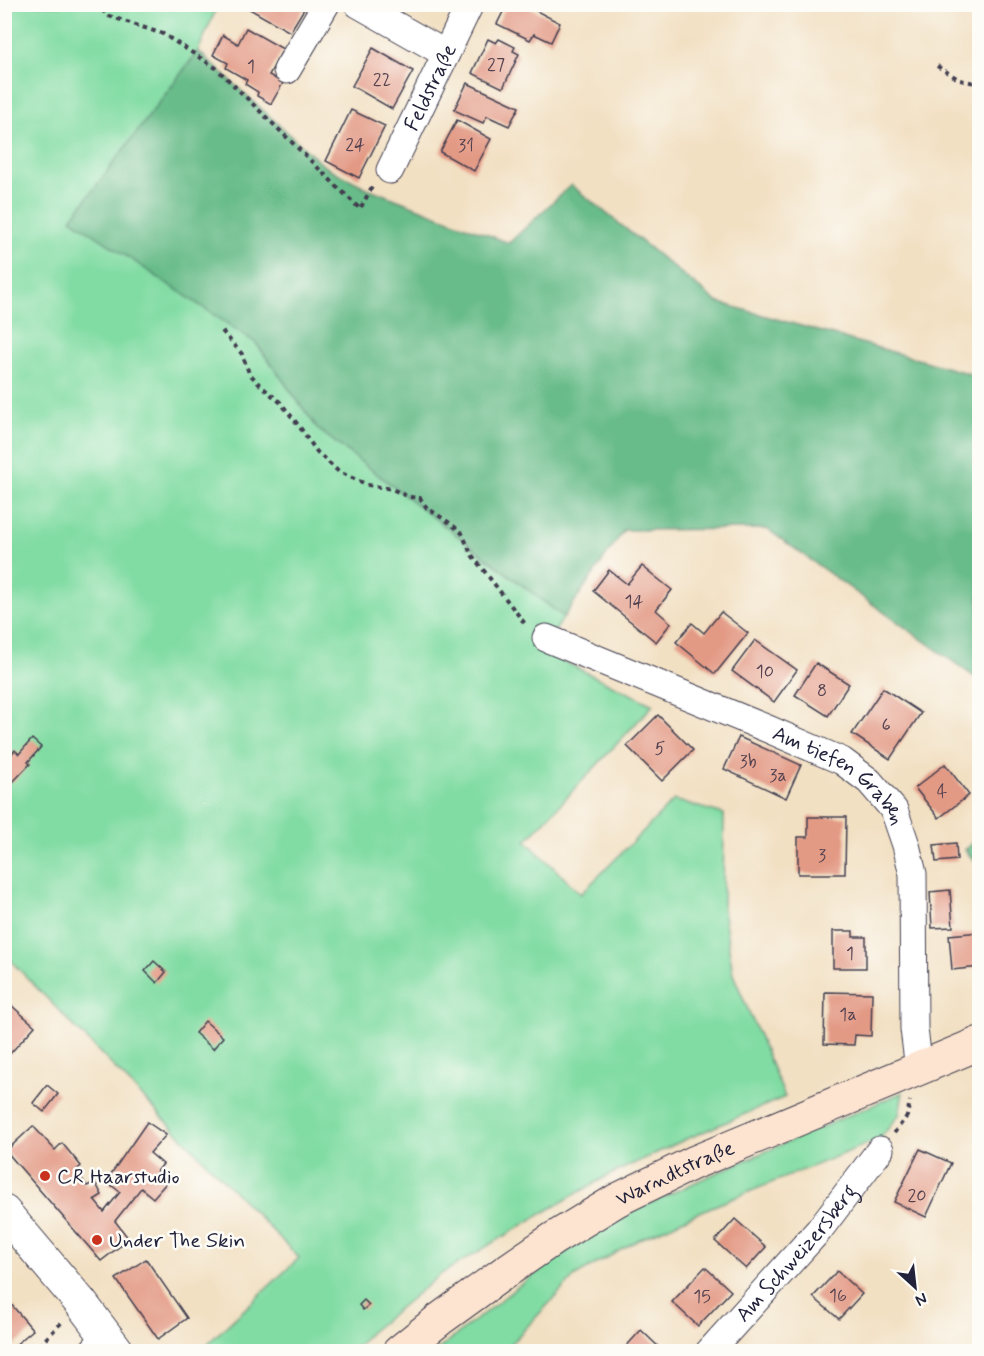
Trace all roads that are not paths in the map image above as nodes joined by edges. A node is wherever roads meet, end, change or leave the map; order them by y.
1 (326, 4) edge
2 (358, 4) edge
3 (470, 4) edge
4 (446, 54) junction
5 (287, 70) dead end
6 (390, 170) road end
7 (546, 639) road end
8 (980, 1043) edge
9 (916, 1081) junction
10 (880, 1150) road end
11 (4, 1212) edge
12 (101, 1344) edge
13 (399, 1352) edge
14 (709, 1352) edge

1 - 5 street
2 - 4 street
3 - 4 street, Feldstraße
4 - 6 street, Feldstraße
7 - 9 street, Am tiefen Graben
8 - 9 main road, Warndtstraße
9 - 13 main road, Warndtstraße
10 - 14 street, Am Schweizersberg
11 - 12 street

